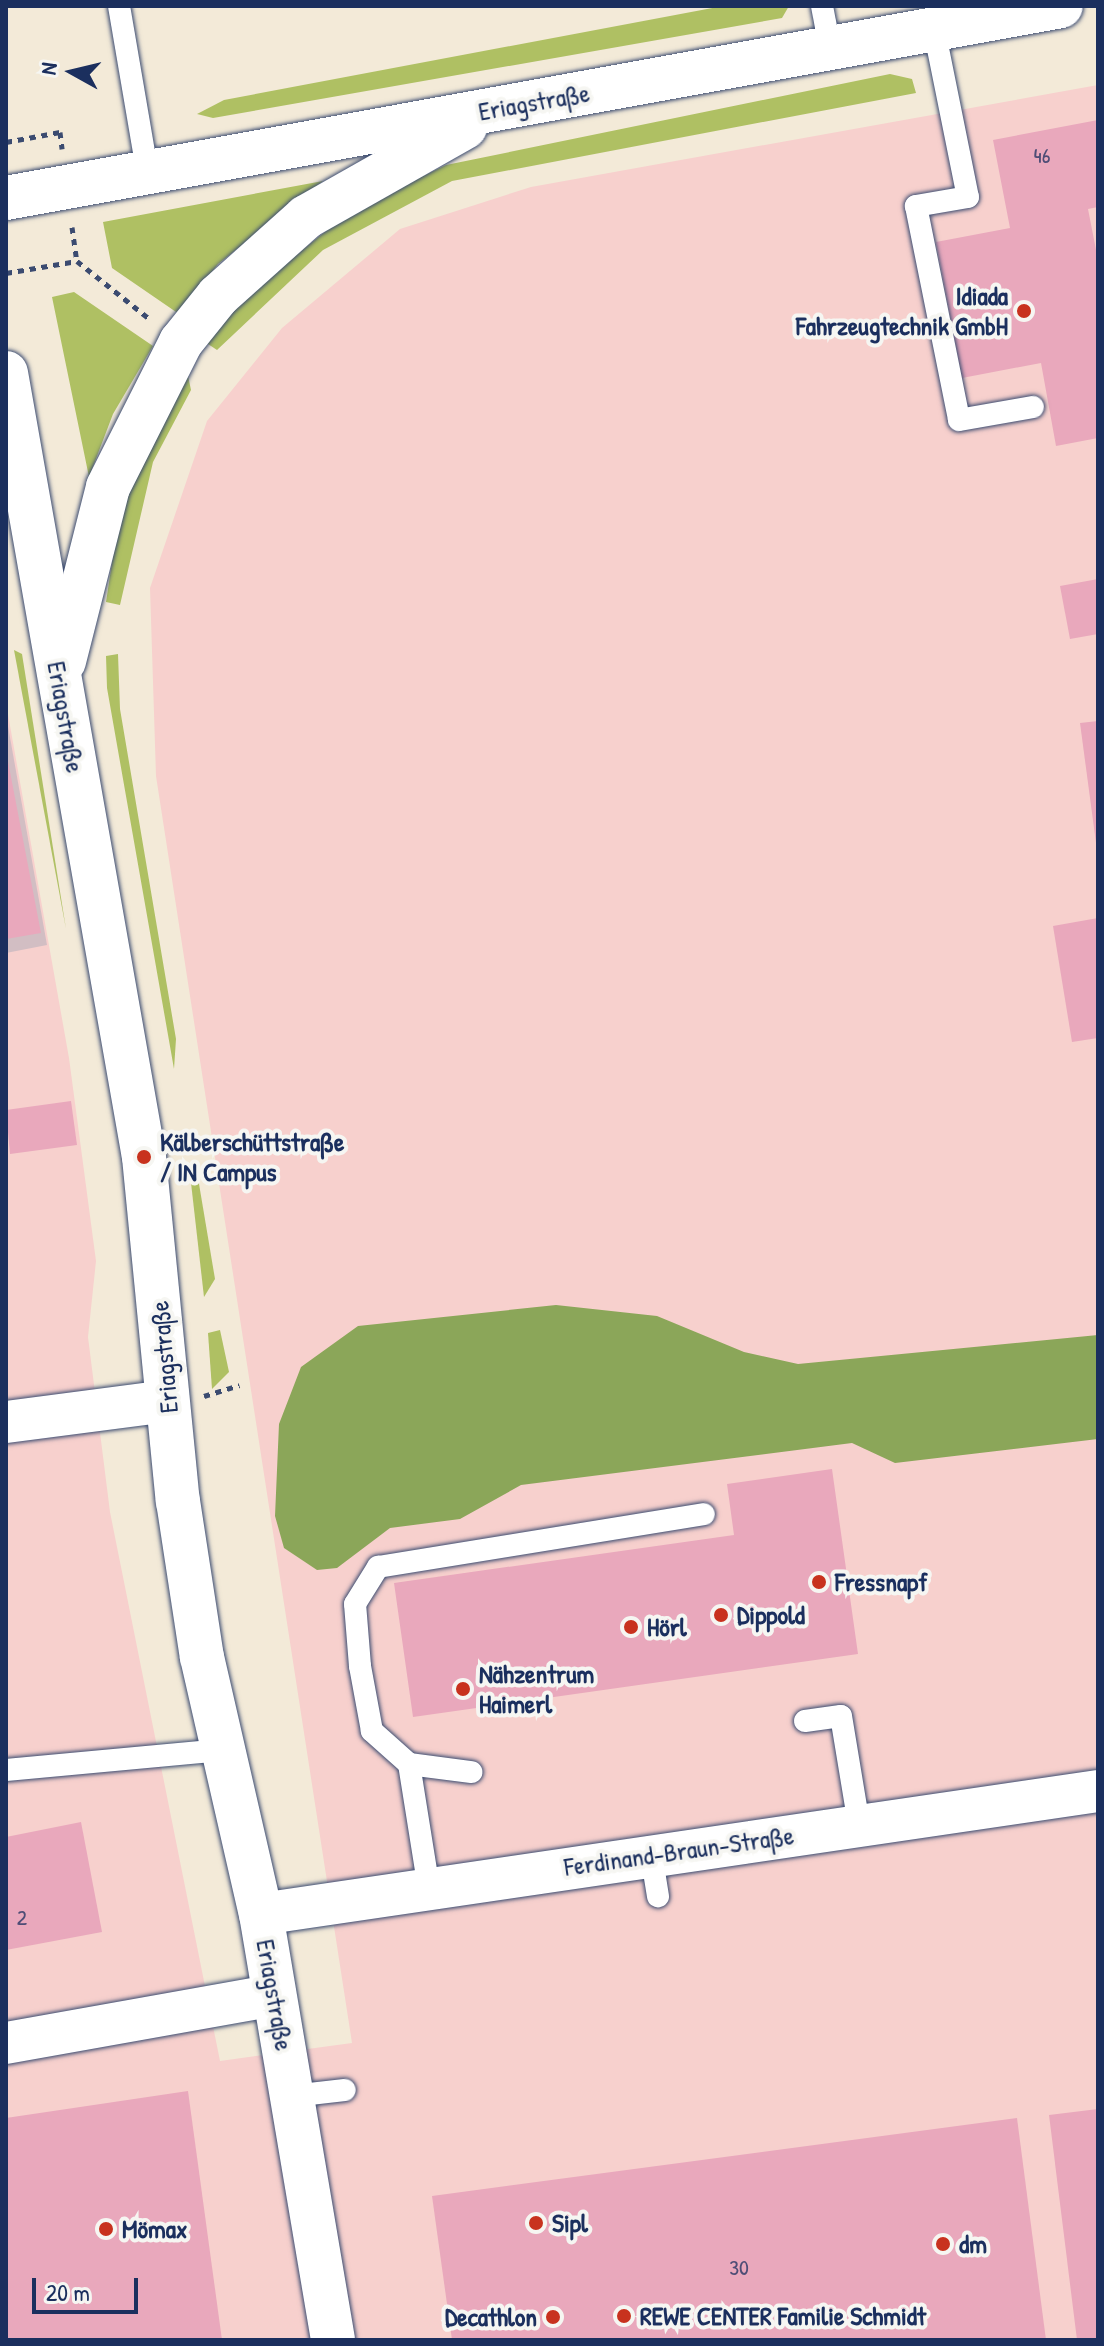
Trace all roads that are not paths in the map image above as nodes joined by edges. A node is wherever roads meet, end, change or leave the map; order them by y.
1 (119, 6) edge
2 (822, 6) edge
3 (1061, 6) edge
4 (934, 29) junction
5 (830, 48) junction
6 (503, 107) junction
7 (147, 170) junction
8 (6, 198) edge
9 (6, 373) edge
10 (1033, 407) dead end
11 (59, 682) junction
12 (167, 1401) junction
13 (6, 1422) edge
14 (704, 1514) dead end
15 (805, 1721) dead end
16 (222, 1750) junction
17 (409, 1764) junction
18 (6, 1770) edge
19 (471, 1772) dead end
20 (1098, 1791) edge
21 (859, 1825) junction
22 (651, 1853) junction
23 (429, 1889) junction
24 (658, 1896) dead end
25 (261, 1914) junction
26 (275, 1995) junction
27 (6, 2043) edge
28 (345, 2090) dead end
29 (292, 2096) junction
30 (333, 2340) edge

1 - 7 lane
2 - 5 lane
3 - 4 street, Eriagstraße
4 - 5 street, Eriagstraße
4 - 10 lane
5 - 6 street, Eriagstraße
6 - 7 street, Eriagstraße
6 - 11 street
7 - 8 street, Eriagstraße
9 - 11 street, Eriagstraße
11 - 12 street, Eriagstraße
12 - 13 street
12 - 16 street, Eriagstraße
14 - 17 lane
15 - 21 lane
16 - 18 lane
16 - 25 street, Eriagstraße
17 - 19 lane
17 - 23 lane
20 - 21 street, Ferdinand-Braun-Straße
21 - 22 street, Ferdinand-Braun-Straße
22 - 23 street, Ferdinand-Braun-Straße
22 - 24 lane
23 - 25 street, Ferdinand-Braun-Straße
25 - 26 street, Eriagstraße
26 - 27 street
26 - 29 street, Eriagstraße
28 - 29 lane
29 - 30 street, Eriagstraße

